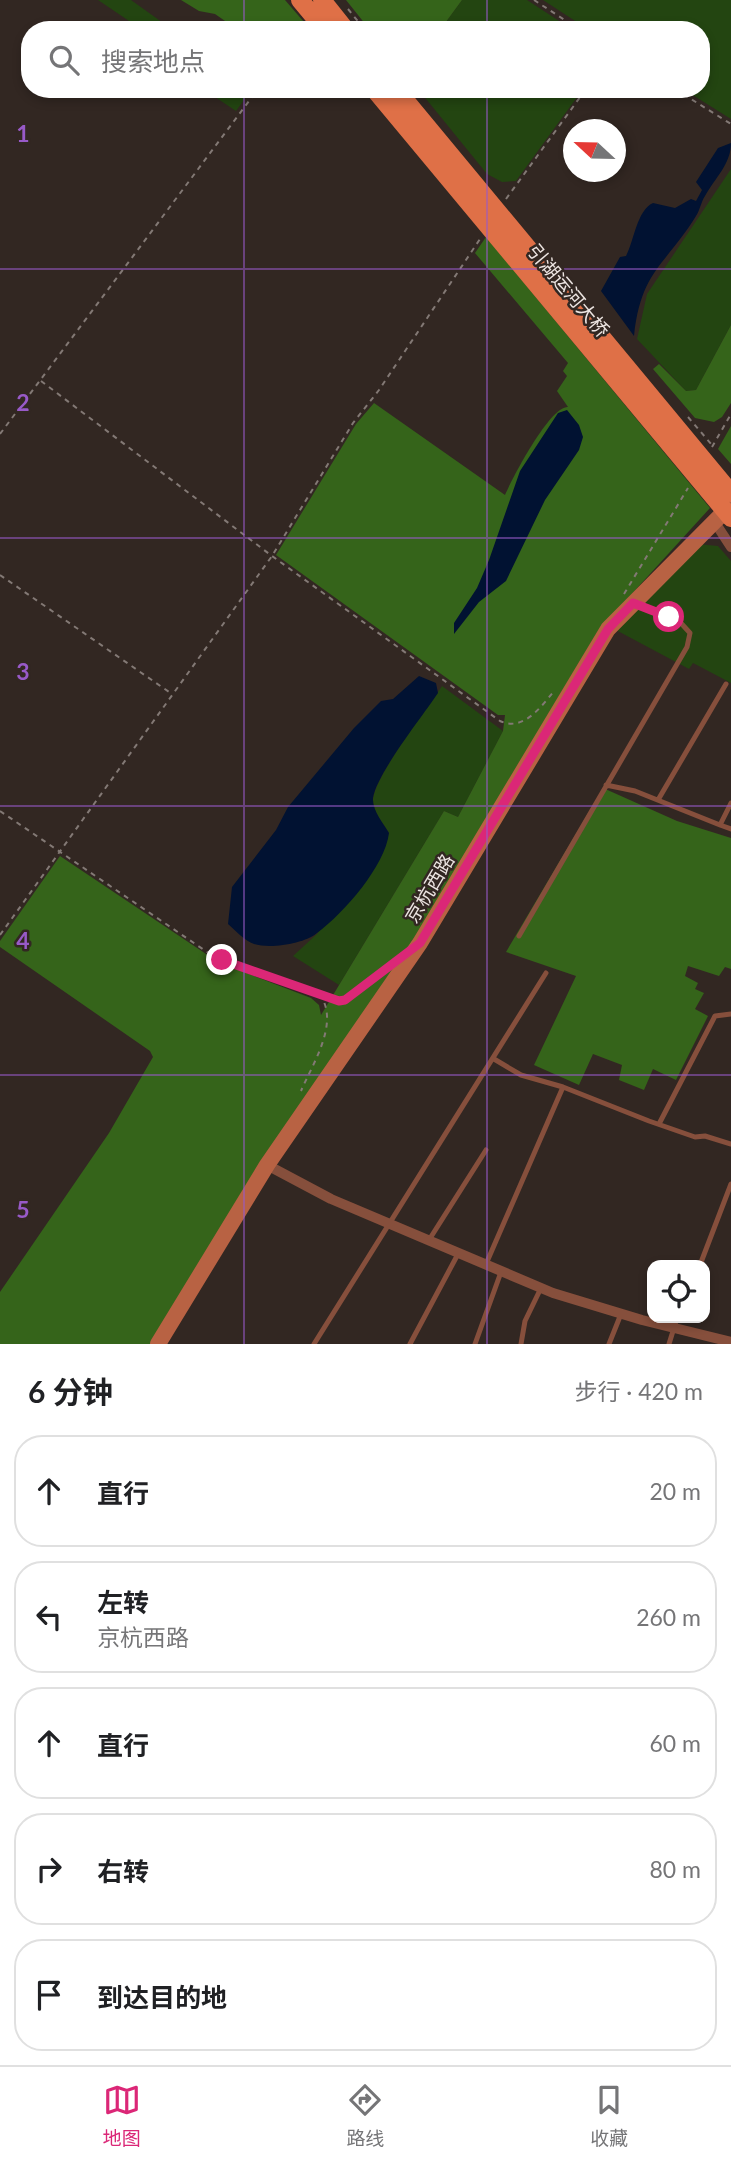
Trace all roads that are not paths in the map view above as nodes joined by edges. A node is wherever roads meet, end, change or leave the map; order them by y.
1 (300, 0) edge
2 (322, 0) edge
3 (318, 21) edge
4 (339, 21) edge
5 (381, 98) edge
6 (403, 98) edge
7 (731, 493) edge
8 (731, 505) edge
9 (723, 520) edge
10 (731, 547) edge
11 (626, 602) junction
12 (726, 684) dead end
13 (606, 785) junction
14 (659, 800) junction
15 (731, 803) edge
16 (720, 825) junction
17 (731, 829) edge
18 (519, 936) dead end
19 (546, 973) dead end
20 (731, 1014) edge
21 (494, 1059) junction
22 (562, 1087) junction
23 (659, 1124) junction
24 (731, 1144) edge
25 (486, 1150) dead end
26 (267, 1165) junction
27 (731, 1184) edge
28 (388, 1222) junction
29 (429, 1240) junction
30 (459, 1252) junction
31 (702, 1260) edge
32 (486, 1264) junction
33 (502, 1271) junction
34 (541, 1287) junction
35 (621, 1314) junction
36 (647, 1318) edge
37 (675, 1323) edge
38 (678, 1323) edge
39 (731, 1342) edge
40 (158, 1344) edge
41 (314, 1344) edge
42 (410, 1344) edge
43 (475, 1344) edge
44 (521, 1344) edge
45 (609, 1344) edge
46 (669, 1344) edge

1 - 3 main road, bridge
2 - 4 main road, bridge
5 - 9 main road, 引湖运河大桥, bridge
6 - 7 main road, 引湖运河大桥, bridge
8 - 9 main road, 京杭西路
9 - 10 street
9 - 11 main road, 京杭西路
11 - 13 lane
11 - 26 main road, 京杭西路
12 - 14 lane
13 - 14 lane
13 - 18 lane
14 - 16 lane
15 - 16 lane
16 - 17 lane
19 - 21 lane
20 - 23 lane
21 - 22 lane
21 - 28 lane
22 - 23 lane
22 - 32 lane
23 - 24 lane
25 - 29 lane
26 - 28 street
26 - 40 main road, 京杭西路
27 - 31 lane
28 - 29 street
28 - 41 lane
29 - 30 street
30 - 32 street
30 - 42 lane
32 - 33 street
33 - 34 street
33 - 43 lane
34 - 35 street
34 - 44 lane
35 - 36 street
35 - 45 lane
37 - 46 lane
38 - 39 street

